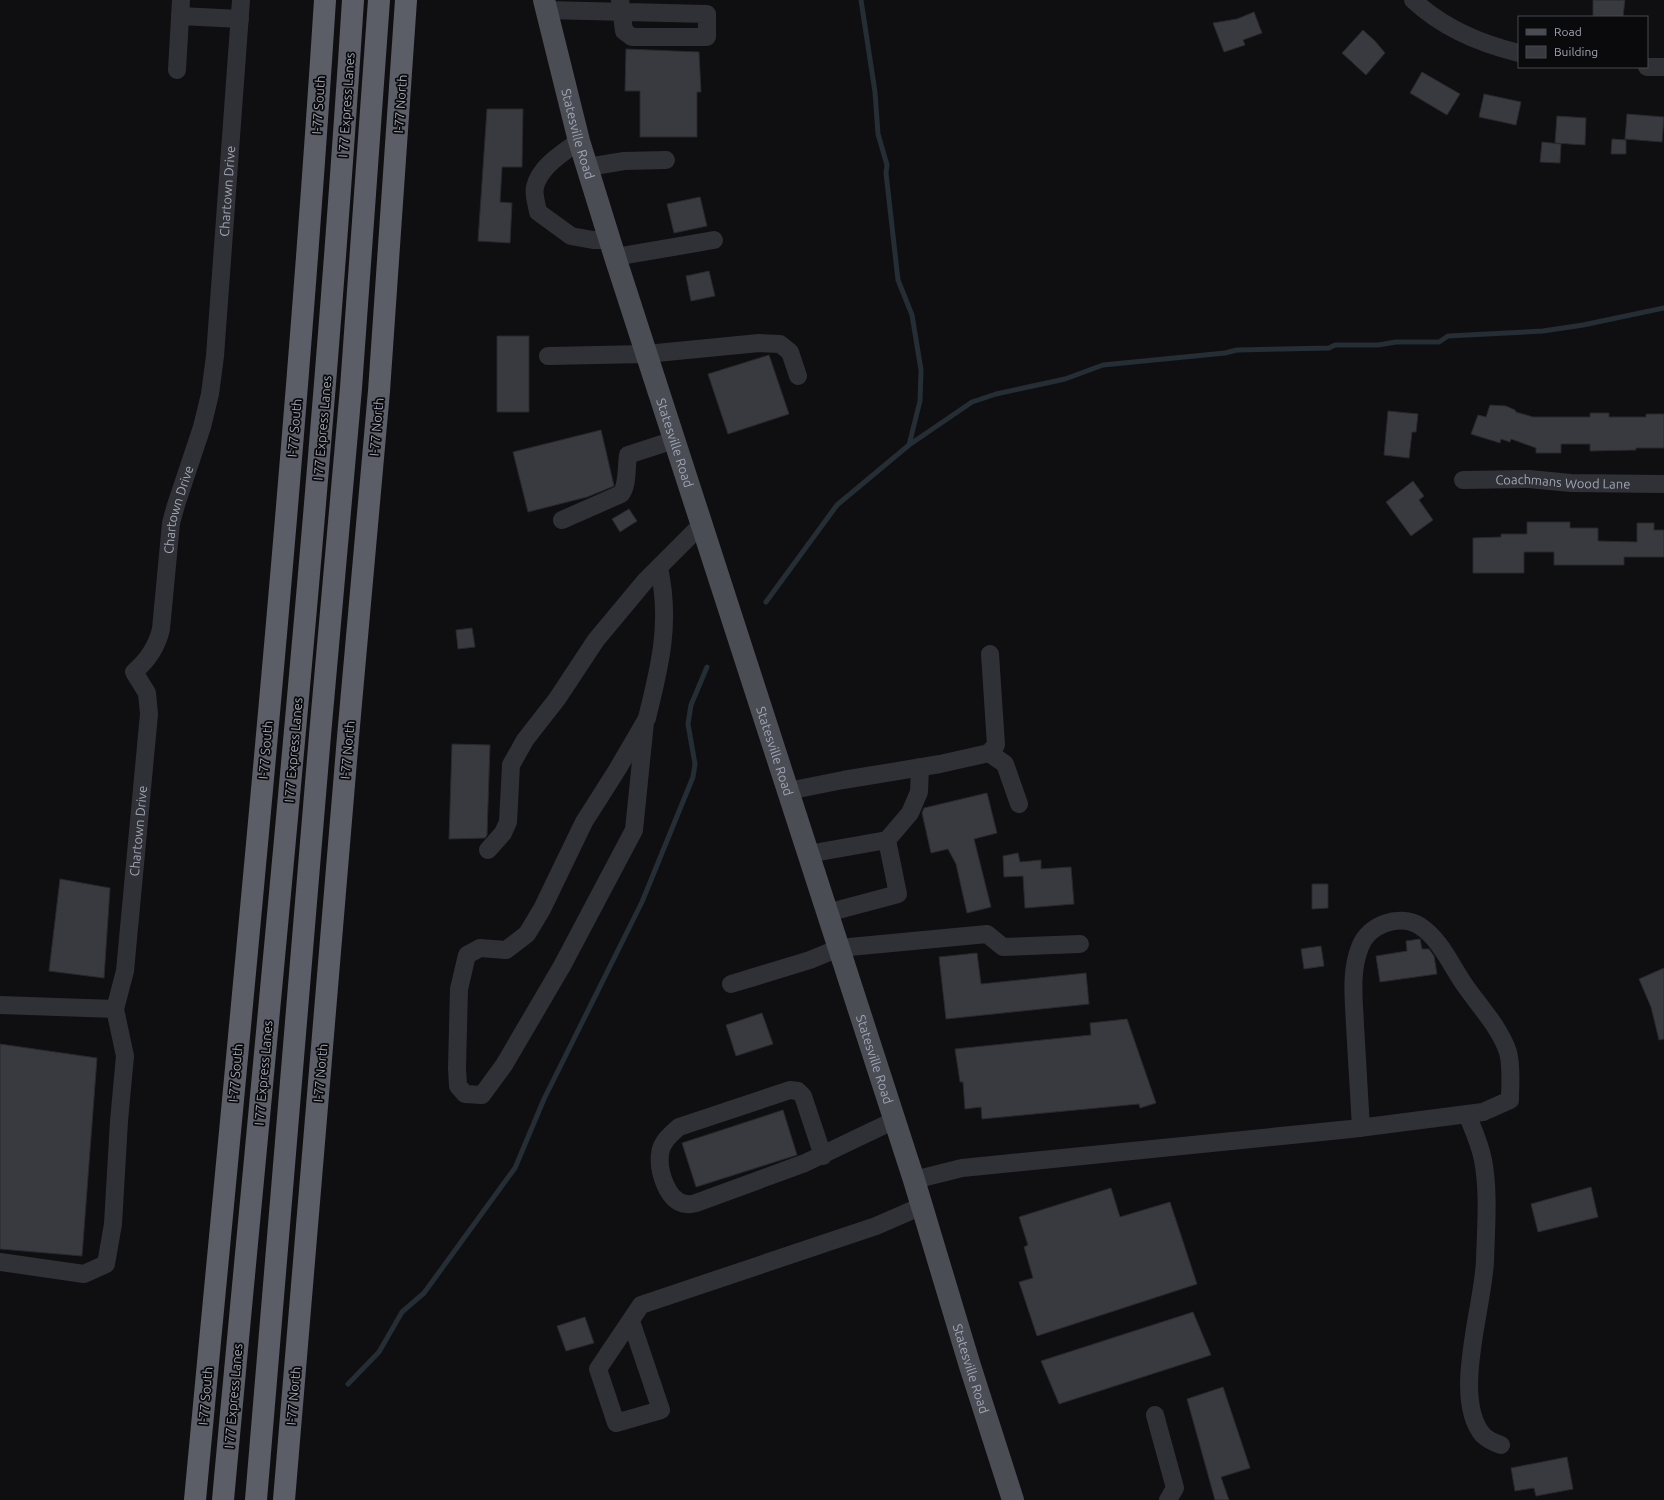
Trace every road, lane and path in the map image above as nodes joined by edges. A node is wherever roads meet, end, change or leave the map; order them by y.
1 (241, 0) edge
2 (325, 0) edge
3 (353, 0) edge
4 (379, 0) edge
5 (383, 0) edge
6 (406, 0) edge
7 (1413, 0) edge
8 (545, 5) edge
9 (621, 6) edge
10 (681, 7) edge
11 (180, 8) edge
12 (240, 19) junction
13 (377, 33) junction
14 (1518, 53) edge
15 (1648, 67) edge
16 (1664, 67) edge
17 (177, 70) dead end
18 (580, 141) junction
19 (666, 160) dead end
20 (588, 167) junction
21 (714, 240) dead end
22 (612, 248) junction
23 (646, 354) junction
24 (548, 356) dead end
25 (798, 376) dead end
26 (674, 440) junction
27 (1463, 480) dead end
28 (1664, 484) edge
29 (562, 520) dead end
30 (701, 525) junction
31 (659, 568) junction
32 (279, 604) junction
33 (990, 654) dead end
34 (644, 722) junction
35 (989, 753) junction
36 (920, 767) junction
37 (788, 791) junction
38 (1019, 804) dead end
39 (286, 824) junction
40 (887, 840) junction
41 (488, 850) dead end
42 (808, 854) junction
43 (827, 913) junction
44 (1080, 944) dead end
45 (839, 948) junction
46 (731, 984) dead end
47 (0, 1005) edge
48 (114, 1009) junction
49 (1467, 1114) junction
50 (895, 1120) junction
51 (1361, 1128) junction
52 (823, 1156) junction
53 (914, 1180) junction
54 (922, 1206) junction
55 (0, 1262) edge
56 (631, 1321) junction
57 (1155, 1415) dead end
58 (1501, 1445) dead end
59 (195, 1500) edge
60 (223, 1500) edge
61 (256, 1500) edge
62 (284, 1500) edge
63 (1013, 1500) edge
64 (1168, 1500) edge

1 - 12 street, Chartown Drive
2 - 32 highway, I-77 South
3 - 39 highway, I 77 Express Lanes
4 - 13 highway, I 77 Express Lanes
5 - 13 highway
6 - 62 highway, I-77 North
7 - 14 street
8 - 9 street
8 - 18 main road, Statesville Road
9 - 10 street
9 - 10 street
11 - 12 street
11 - 17 street
12 - 48 street, Chartown Drive
13 - 61 highway, I 77 Express Lanes
15 - 16 street
18 - 20 main road, Statesville Road
18 - 22 street
19 - 20 street
20 - 22 main road, Statesville Road
21 - 22 street
22 - 23 main road, Statesville Road
23 - 24 street
23 - 25 street
23 - 26 main road, Statesville Road
26 - 29 street
26 - 30 main road, Statesville Road
27 - 28 street, Coachmans Wood Lane
30 - 31 street
30 - 37 main road, Statesville Road
31 - 34 street
31 - 41 street
32 - 39 highway
32 - 59 highway, I-77 South
33 - 35 street
34 - 34 street
35 - 36 street
35 - 38 street
36 - 37 street
36 - 40 street
37 - 42 main road, Statesville Road
39 - 60 highway, I 77 Express Lanes
40 - 42 street
40 - 43 street
42 - 43 main road, Statesville Road
43 - 45 main road, Statesville Road
44 - 45 street
45 - 46 street
45 - 50 main road, Statesville Road
47 - 48 street
48 - 55 street
49 - 51 street
49 - 51 street
49 - 58 street
50 - 52 street
50 - 53 main road, Statesville Road
51 - 53 street
52 - 52 street
53 - 54 main road, Statesville Road
54 - 56 street
54 - 63 main road, Statesville Road
56 - 56 street
57 - 64 street

